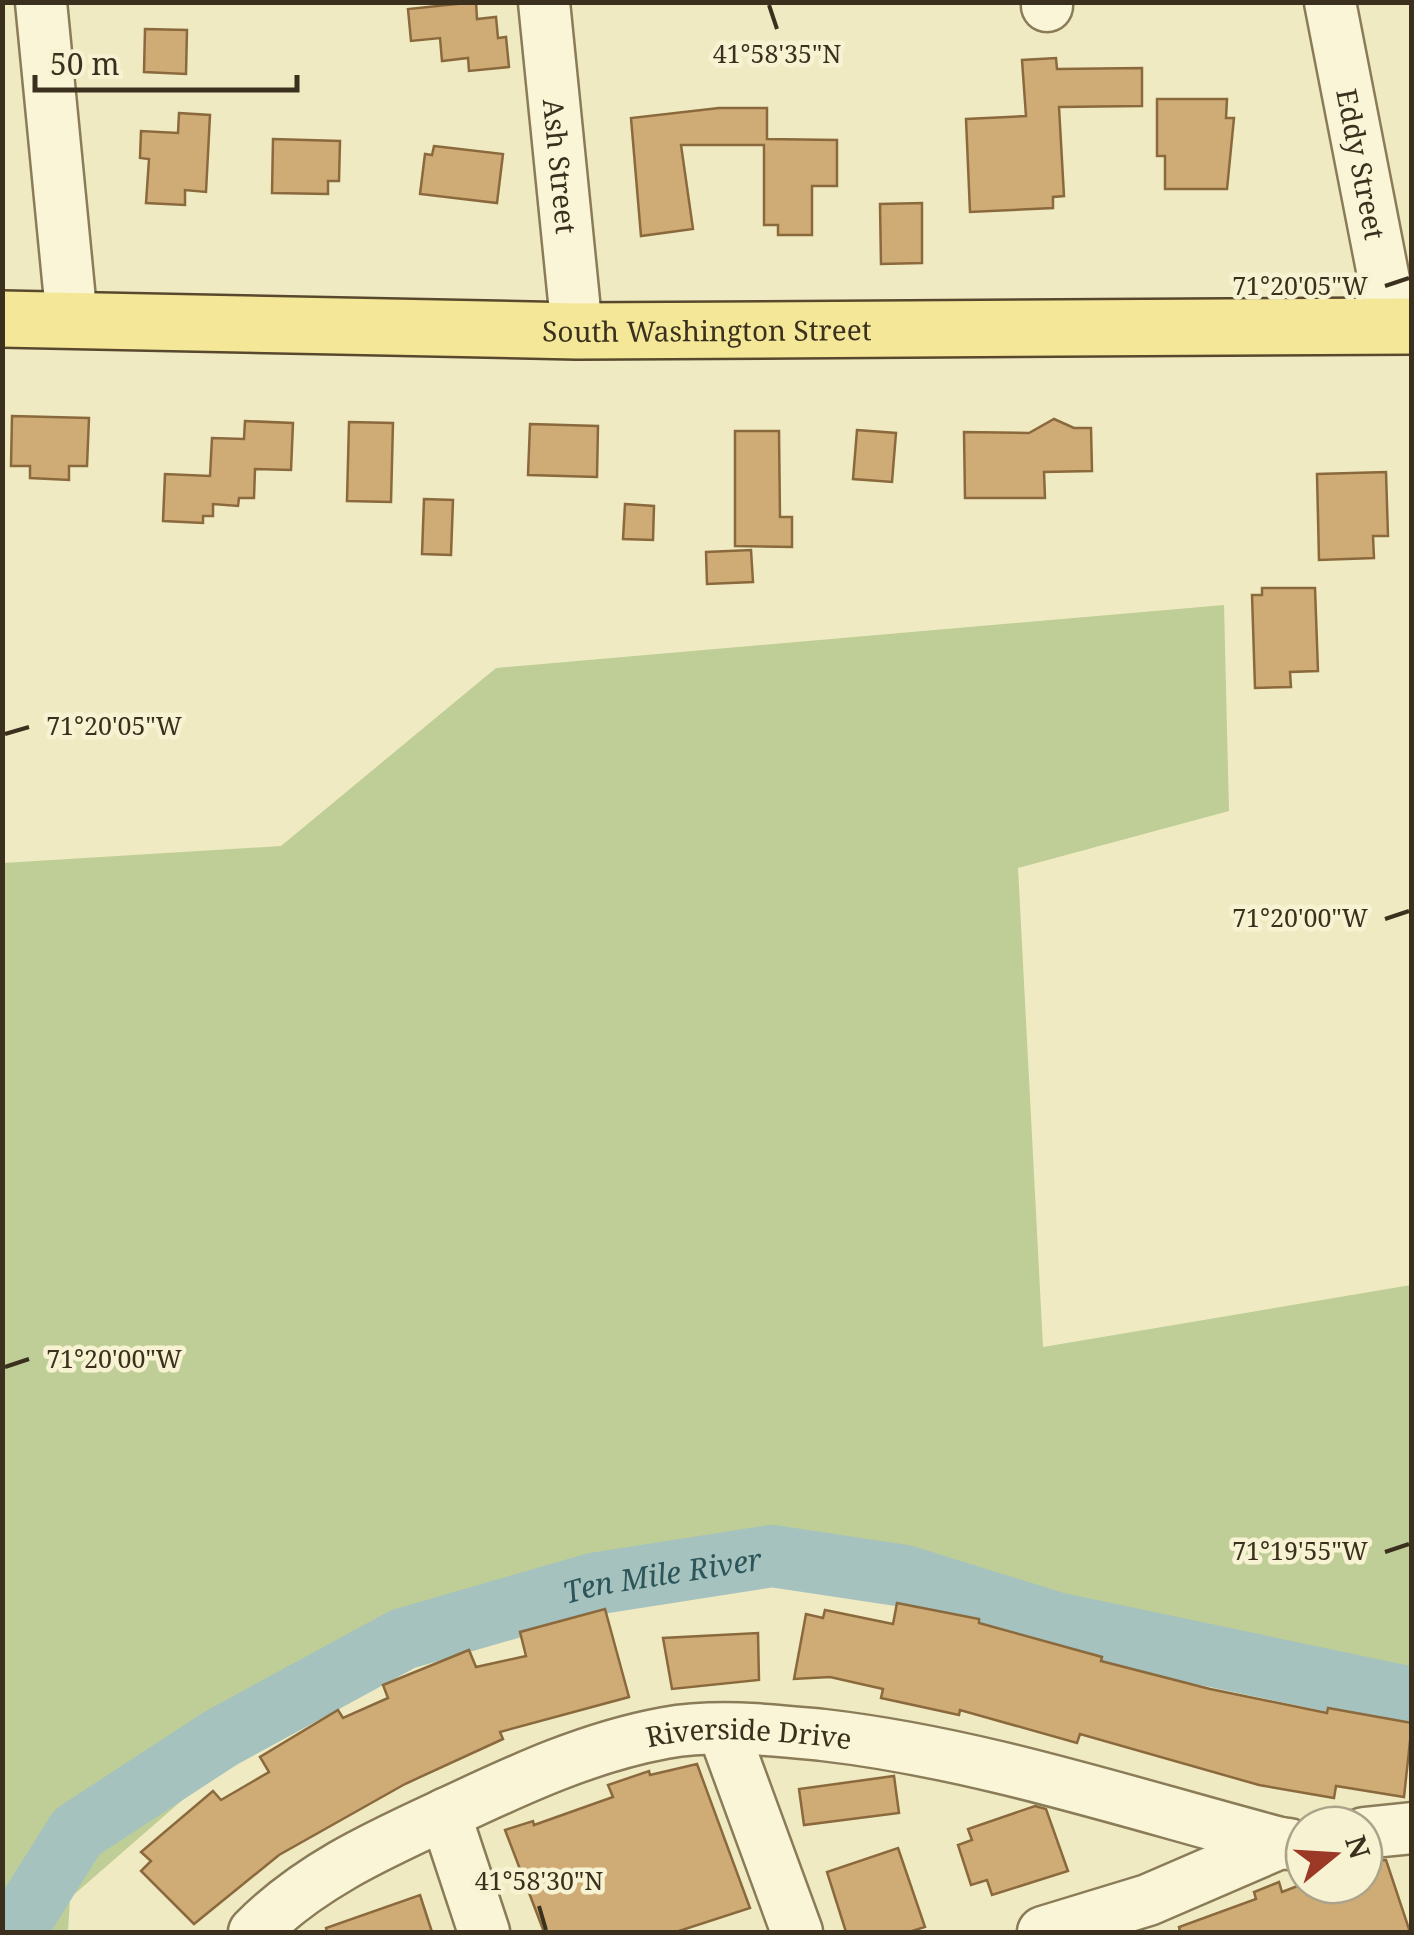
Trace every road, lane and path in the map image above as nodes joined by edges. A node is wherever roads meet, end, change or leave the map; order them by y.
1 (41, 2) edge
2 (544, 2) edge
3 (1330, 2) edge
4 (2, 319) edge
5 (72, 320) junction
6 (1402, 326) edge
7 (577, 331) junction
8 (723, 1730) junction
9 (445, 1814) junction
10 (1412, 1828) edge
11 (1384, 1831) edge
12 (1284, 1840) edge
13 (1284, 1845) edge
14 (254, 1932) edge
15 (484, 1932) edge
16 (798, 1932) edge
17 (1044, 1932) edge

1 - 5 street
2 - 7 street, Ash Street
3 - 6 street, Eddy Street
4 - 5 main road, South Washington Street
5 - 7 main road, South Washington Street
6 - 7 main road, South Washington Street
8 - 9 street, Riverside Drive
8 - 12 street, Riverside Drive
8 - 16 street
9 - 14 street, Riverside Drive
9 - 15 street
10 - 11 street
13 - 17 street

